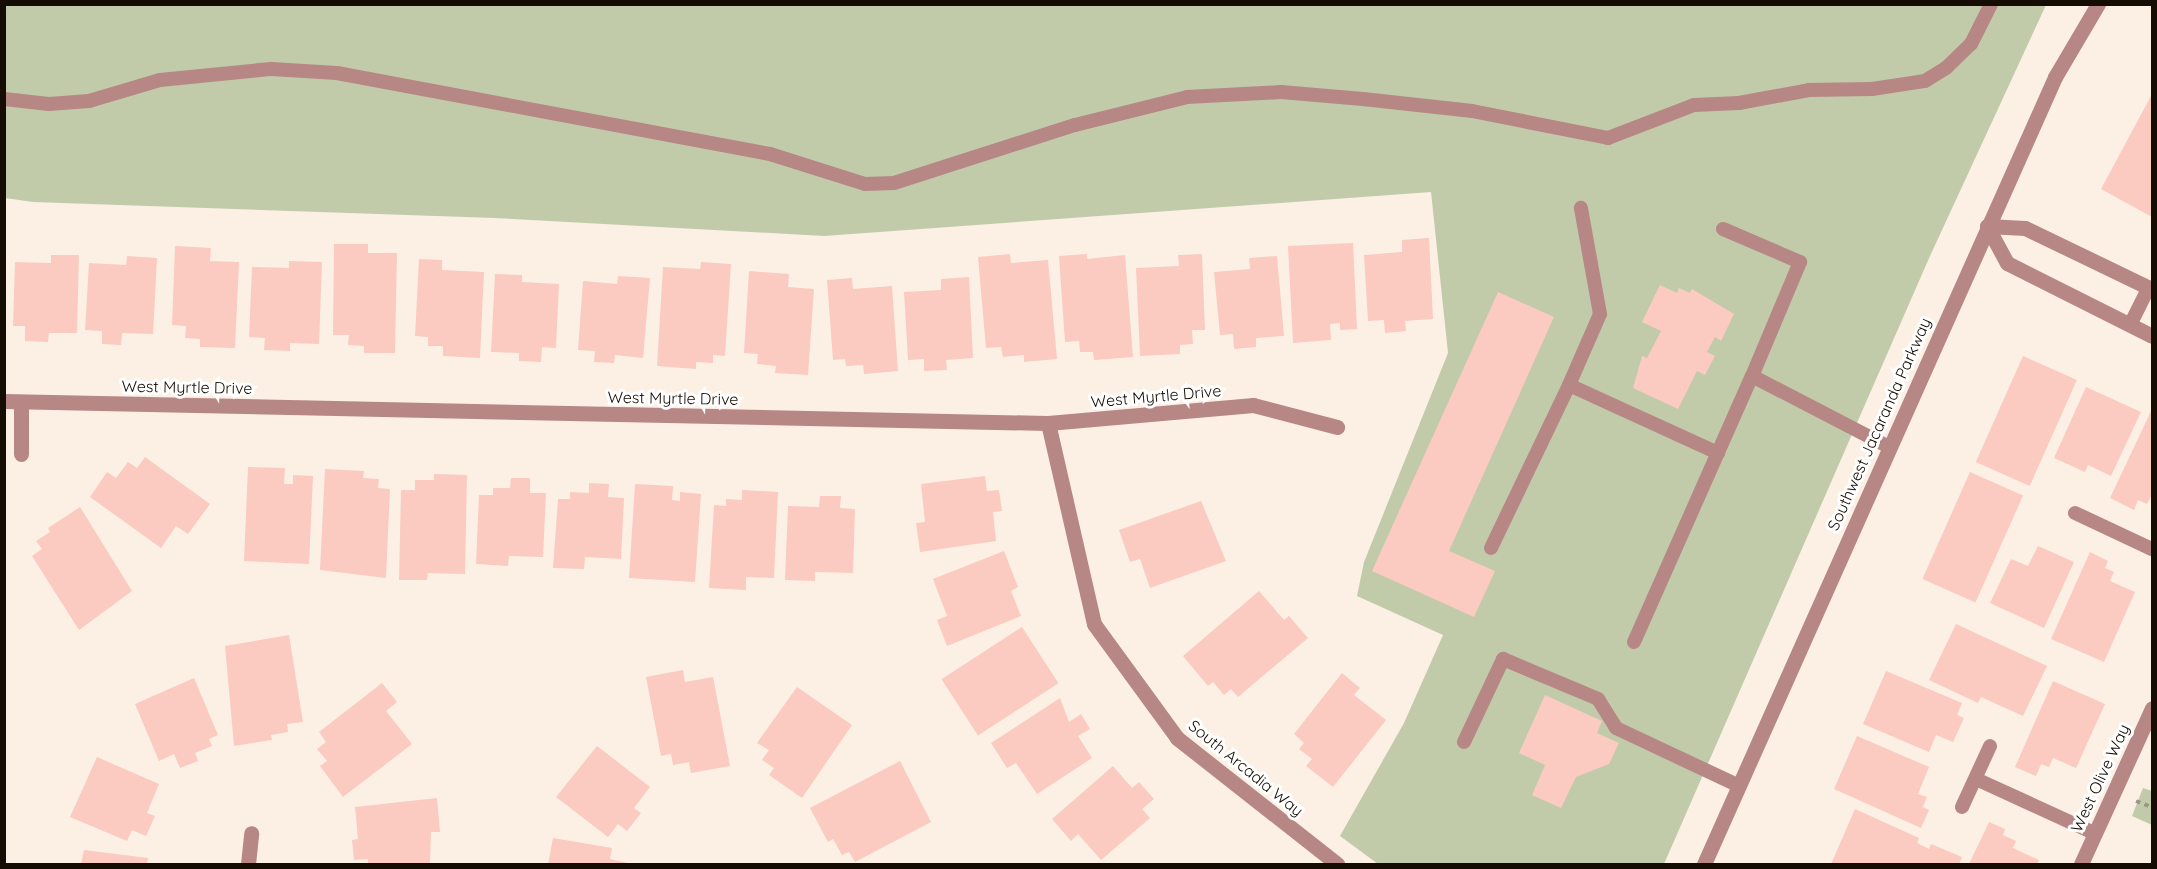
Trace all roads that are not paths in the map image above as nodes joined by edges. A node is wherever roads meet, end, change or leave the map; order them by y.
1 (1991, 4) edge
2 (2098, 4) edge
3 (4, 99) edge
4 (1581, 208) dead end
5 (1987, 226) junction
6 (1724, 230) dead end
7 (2151, 288) edge
8 (2130, 325) junction
9 (2152, 336) edge
10 (1752, 376) junction
11 (1569, 385) junction
12 (4, 401) edge
13 (21, 402) junction
14 (1048, 423) junction
15 (1337, 427) dead end
16 (1889, 447) junction
17 (1718, 453) junction
18 (21, 454) dead end
19 (2075, 513) dead end
20 (1491, 548) dead end
21 (2152, 549) edge
22 (1634, 642) dead end
23 (2152, 708) edge
24 (1464, 742) dead end
25 (1990, 746) dead end
26 (1976, 778) junction
27 (1739, 786) junction
28 (1962, 807) dead end
29 (251, 833) dead end
30 (2094, 833) junction
31 (248, 864) edge
32 (1337, 864) edge
33 (1704, 864) edge
34 (2081, 864) edge

1 - 3 lane
2 - 5 street, Southwest Jacaranda Parkway
4 - 11 lane
5 - 7 street
5 - 8 street
5 - 16 street, Southwest Jacaranda Parkway
6 - 10 lane
7 - 8 lane
8 - 9 street
10 - 16 lane
10 - 17 lane
11 - 17 lane
11 - 20 lane
12 - 13 street, West Myrtle Drive
13 - 14 street, West Myrtle Drive
13 - 18 street
14 - 15 street, West Myrtle Drive
14 - 32 street, South Arcadia Way
16 - 27 street, Southwest Jacaranda Parkway
17 - 22 lane
19 - 21 lane
23 - 30 street, West Olive Way
24 - 27 lane
25 - 26 lane
26 - 28 lane
26 - 30 lane
27 - 33 street, Southwest Jacaranda Parkway
29 - 31 street
30 - 34 street, West Olive Way

